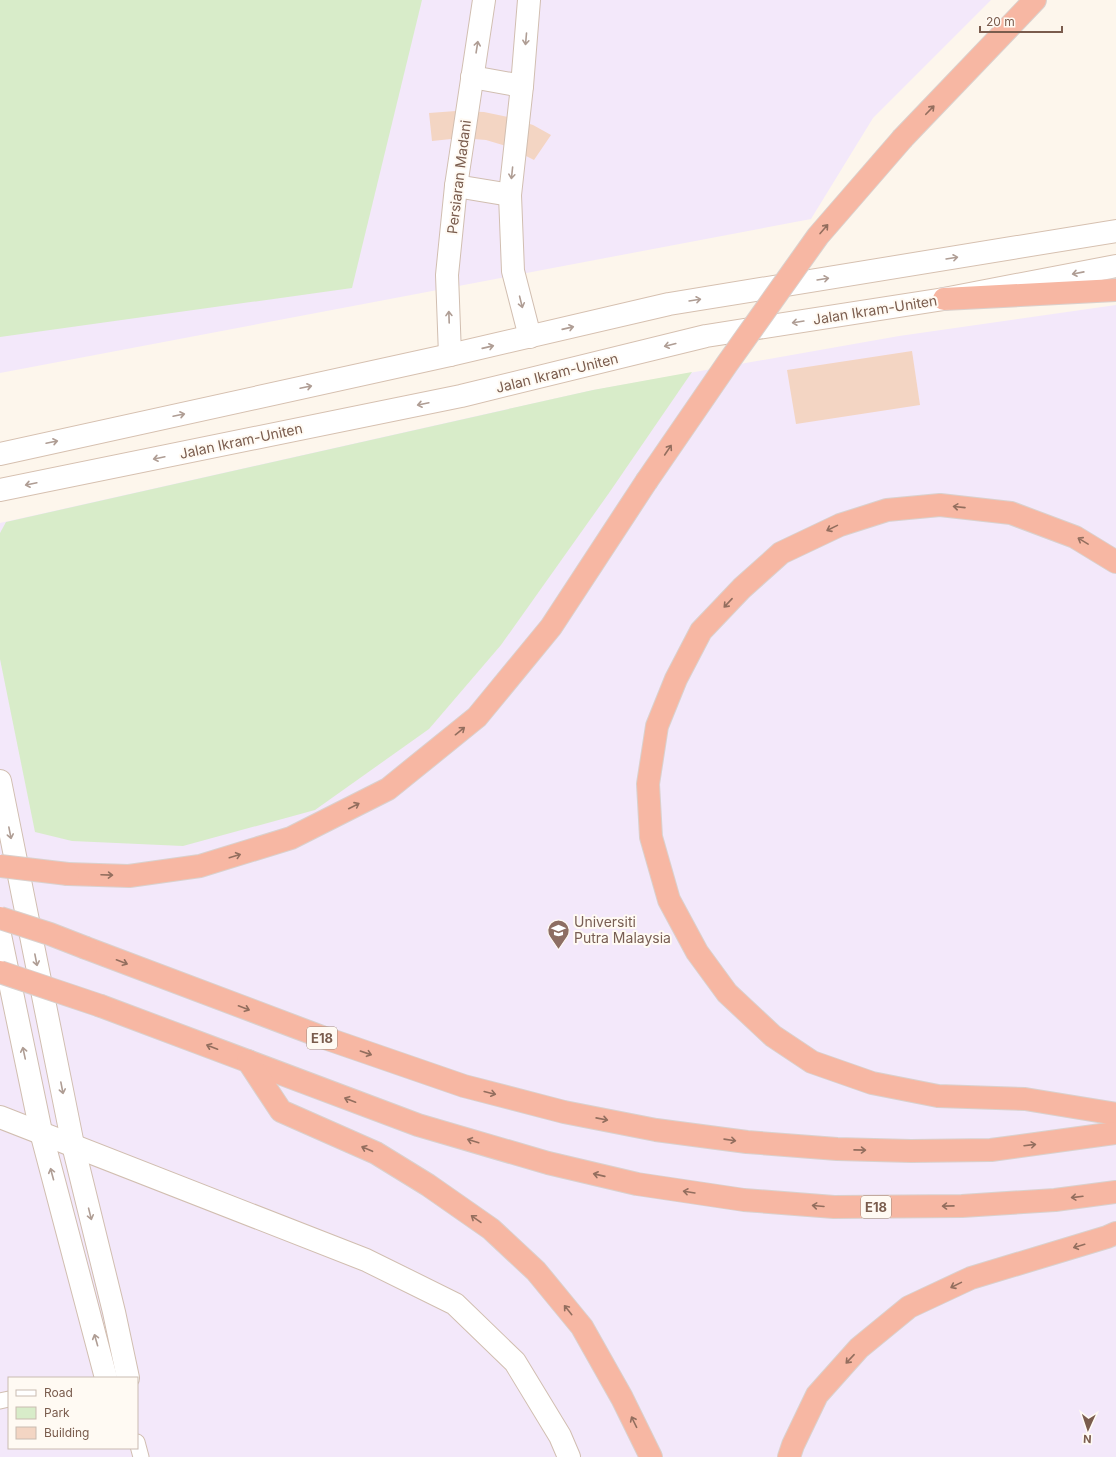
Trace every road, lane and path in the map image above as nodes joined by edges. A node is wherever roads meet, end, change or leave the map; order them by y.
1 (484, 0) edge
2 (529, 0) edge
3 (1035, 0) edge
4 (472, 77) junction
5 (522, 86) junction
6 (456, 186) junction
7 (510, 195) junction
8 (1116, 231) edge
9 (1116, 266) edge
10 (1116, 290) edge
11 (944, 299) junction
12 (530, 337) junction
13 (450, 356) junction
14 (0, 454) edge
15 (2, 491) edge
16 (1116, 562) edge
17 (0, 781) edge
18 (0, 866) edge
19 (0, 918) edge
20 (0, 935) edge
21 (0, 972) edge
22 (248, 1061) junction
23 (1116, 1114) edge
24 (0, 1117) edge
25 (41, 1132) junction
26 (1116, 1133) edge
27 (73, 1145) junction
28 (1116, 1192) edge
29 (1116, 1233) edge
30 (127, 1376) edge
31 (106, 1377) edge
32 (116, 1377) edge
33 (138, 1446) edge
34 (141, 1457) edge
35 (569, 1457) edge
36 (651, 1457) edge
37 (790, 1457) edge

4 -> 1 street, Persiaran Madani
2 -> 5 street
18 -> 3 highway, bridge
4 - 5 street
4 - 6 street, Persiaran Madani
5 -> 7 street
6 - 7 street
13 -> 6 street, Persiaran Madani
7 -> 12 street
12 -> 8 street
9 -> 11 street, Jalan Ikram-Uniten
10 - 11 highway
11 -> 15 street, Jalan Ikram-Uniten
13 -> 12 street
14 -> 13 street
16 -> 23 highway
17 -> 27 street
19 -> 26 highway, E18, bridge
25 -> 20 street
22 -> 21 highway, E18, bridge
28 -> 22 highway, E18
36 -> 22 highway
24 - 25 street
25 - 27 street
31 -> 25 street
27 -> 30 street
27 - 35 street
29 -> 37 highway
30 - 32 lane
33 - 34 lane

